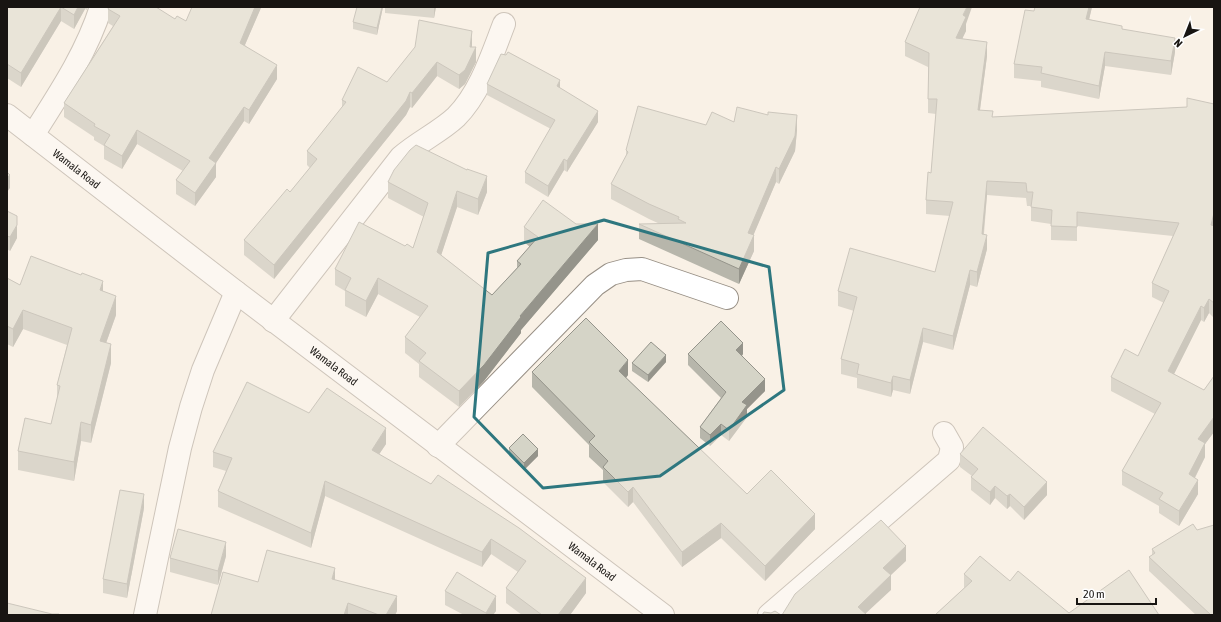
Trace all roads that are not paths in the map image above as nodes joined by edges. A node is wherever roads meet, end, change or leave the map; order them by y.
1 (100, 7) edge
2 (504, 24) dead end
3 (7, 115) edge
4 (33, 135) junction
5 (236, 292) junction
6 (727, 298) dead end
7 (273, 320) junction
8 (944, 433) dead end
9 (438, 446) junction
10 (145, 615) edge
11 (663, 615) edge
12 (769, 615) edge

1 - 4 street
2 - 7 street
3 - 4 street, Wamala Road
4 - 5 street, Wamala Road
5 - 7 street, Wamala Road
5 - 10 street
6 - 9 street
7 - 9 street, Wamala Road
8 - 12 street
9 - 11 street, Wamala Road

